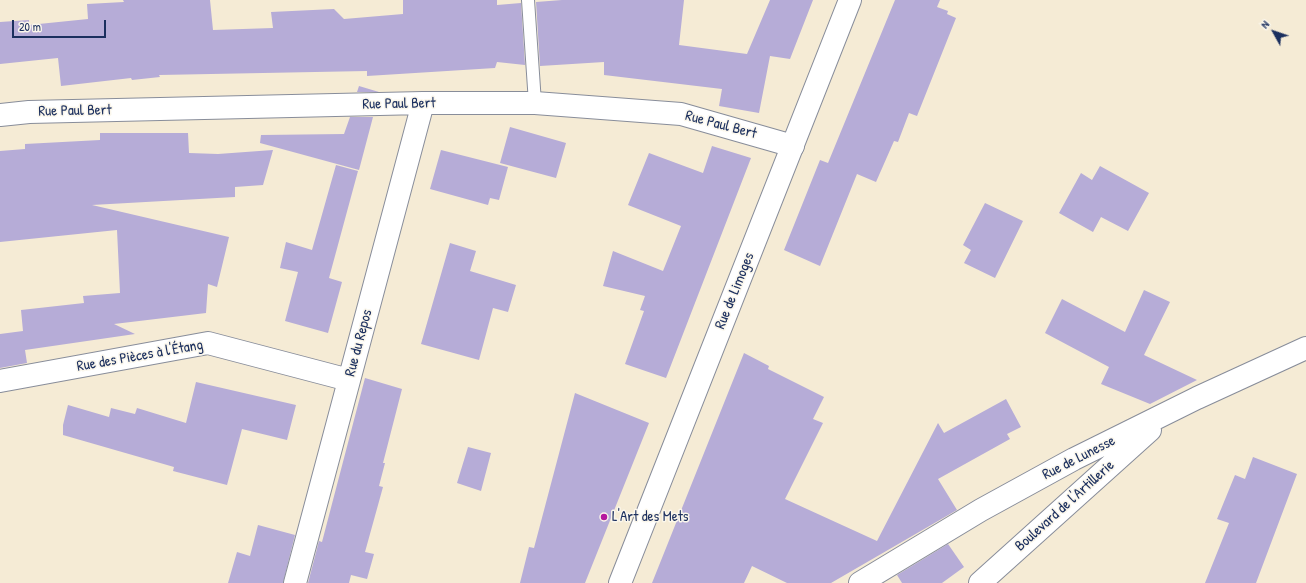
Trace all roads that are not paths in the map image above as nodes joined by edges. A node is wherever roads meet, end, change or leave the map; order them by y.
1 (528, 0) edge
2 (850, 0) edge
3 (423, 103) junction
4 (536, 103) junction
5 (0, 115) edge
6 (793, 146) junction
7 (1306, 348) edge
8 (349, 380) junction
9 (0, 382) edge
10 (1169, 413) junction
11 (295, 583) edge
12 (620, 583) edge
13 (860, 583) edge
14 (980, 583) edge

1 - 4 lane
2 - 6 street, Rue de Limoges
3 - 4 street, Rue Paul Bert
3 - 5 street, Rue Paul Bert
3 - 8 street, Rue du Repos
4 - 6 street, Rue Paul Bert
6 - 12 street, Rue de Limoges
7 - 10 street, Rue de Lunesse
8 - 9 street, Rue des Pièces à l'Étang
8 - 11 street, Rue du Repos
10 - 13 street, Rue de Lunesse
10 - 14 street, Boulevard de l'Artillerie

